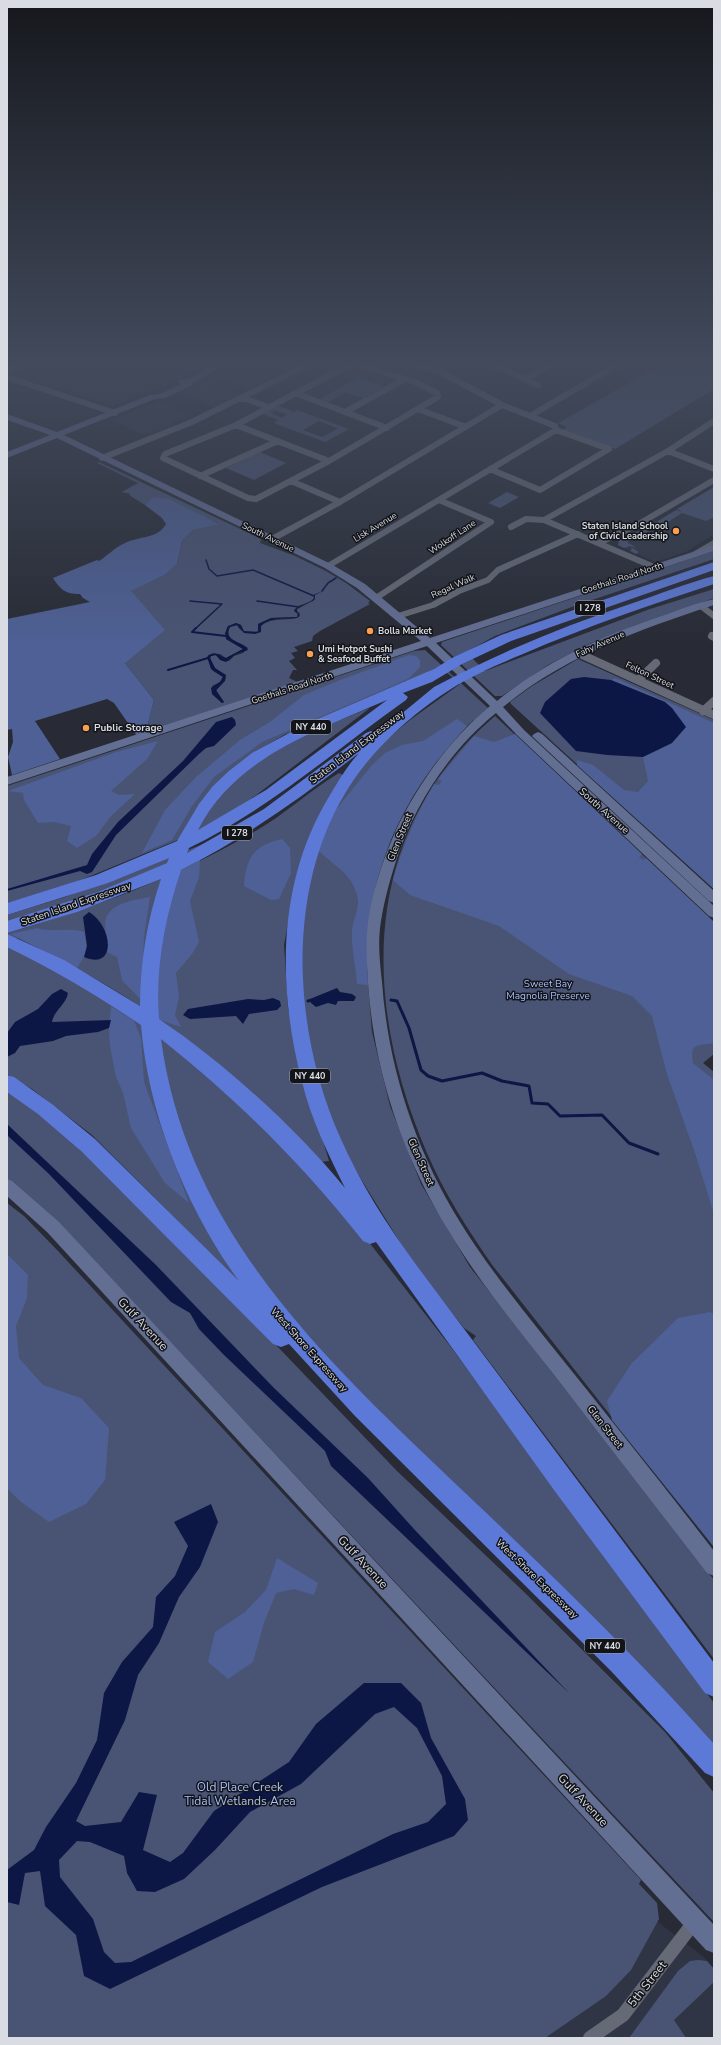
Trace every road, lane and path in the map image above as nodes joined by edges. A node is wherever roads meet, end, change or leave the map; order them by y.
1 (163, 457) edge
2 (241, 457) edge
3 (320, 457) edge
4 (335, 457) edge
5 (414, 457) edge
6 (511, 457) edge
7 (595, 457) edge
8 (656, 457) edge
9 (684, 457) edge
10 (102, 458) edge
11 (329, 461) junction
12 (714, 469) edge
13 (490, 470) junction
14 (200, 476) junction
15 (714, 480) edge
16 (291, 482) junction
17 (439, 500) junction
18 (340, 502) junction
19 (544, 520) junction
20 (511, 527) dead end
21 (578, 534) junction
22 (272, 539) junction
23 (599, 543) junction
24 (714, 543) edge
25 (714, 548) edge
26 (694, 554) junction
27 (714, 562) edge
28 (328, 566) junction
29 (714, 566) edge
30 (654, 567) junction
31 (714, 580) edge
32 (662, 583) junction
33 (714, 586) edge
34 (673, 594) junction
35 (376, 598) junction
36 (714, 602) edge
37 (701, 606) junction
38 (398, 616) junction
39 (714, 616) edge
40 (429, 642) junction
41 (578, 653) junction
42 (656, 663) dead end
43 (435, 673) junction
44 (638, 680) junction
45 (443, 688) junction
46 (714, 701) edge
47 (497, 706) junction
48 (703, 710) junction
49 (714, 716) edge
50 (7, 781) edge
51 (714, 898) edge
52 (7, 909) edge
53 (714, 913) edge
54 (7, 927) edge
55 (14, 944) edge
56 (7, 1082) edge
57 (7, 1186) edge
58 (376, 1421) junction
59 (536, 1449) junction
60 (714, 1566) edge
61 (714, 1684) edge
62 (714, 1764) edge
63 (694, 1921) junction
64 (714, 1942) edge
65 (590, 2038) edge

1 - 14 street
2 - 14 street
3 - 11 street
4 - 11 street
5 - 18 street
6 - 13 street, Lisk Avenue
7 - 13 street
8 - 19 street
9 - 12 street
10 - 22 street, South Avenue
11 - 16 street
13 - 17 street, Lisk Avenue
14 - 16 street
15 - 23 street
16 - 18 street
17 - 28 street, Lisk Avenue
17 - 35 street, Wolkoff Lane
18 - 22 street
19 - 20 street
19 - 21 street
21 - 23 street
21 - 38 street, Regal Walk
22 - 28 street, South Avenue
23 - 30 street
24 - 26 street
25 - 26 street, Goethals Road North
26 - 30 street, Goethals Road North
27 - 32 highway
28 - 35 street, South Avenue
29 - 32 highway, Staten Island Expressway / I 278
30 - 40 street, Goethals Road North
31 - 34 highway, Staten Island Expressway / I 278
32 - 43 highway, Staten Island Expressway / I 278
33 - 34 highway
34 - 45 highway, Staten Island Expressway / I 278
35 - 38 street, South Avenue
36 - 37 street, Fahy Avenue
37 - 39 street
37 - 41 street, Fahy Avenue
38 - 40 street, South Avenue
40 - 47 street, South Avenue
40 - 50 street, Goethals Road North
41 - 44 street, Felton Street
41 - 47 street, Fahy Avenue
42 - 44 street
43 - 52 highway, Staten Island Expressway
43 - 58 highway, West Shore Expressway / NY 440
44 - 48 street, Felton Street
45 - 54 highway, Staten Island Expressway / I 278
45 - 59 highway, NY 440
46 - 48 street
47 - 51 street, South Avenue
47 - 53 street, South Avenue
47 - 60 street, Glen Street
48 - 49 street, Felton Street
55 - 59 highway
56 - 58 highway
57 - 63 street, Gulf Avenue
58 - 62 highway, West Shore Expressway / NY 440
59 - 61 highway, NY 440
63 - 64 street, Gulf Avenue
63 - 65 street, 5th Street

